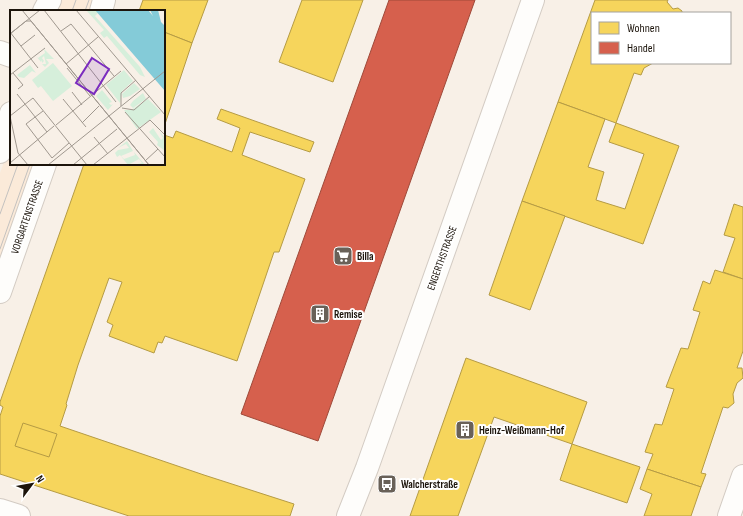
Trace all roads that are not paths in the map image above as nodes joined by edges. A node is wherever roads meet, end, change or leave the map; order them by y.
1 (50, 0) edge
2 (104, 0) edge
3 (533, 0) edge
4 (45, 10) edge
5 (100, 10) edge
6 (0, 52) edge
7 (10, 56) edge
8 (10, 116) edge
9 (0, 152) edge
10 (45, 165) edge
11 (0, 292) edge
12 (743, 476) edge
13 (0, 510) edge
14 (19, 516) edge
15 (348, 516) edge
16 (729, 516) edge

1 - 4 street
2 - 5 street
3 - 15 street, ENGERTHSTRASSE
6 - 7 street
8 - 9 street
10 - 11 street, VORGARTENSTRASSE
12 - 16 street
13 - 14 street

